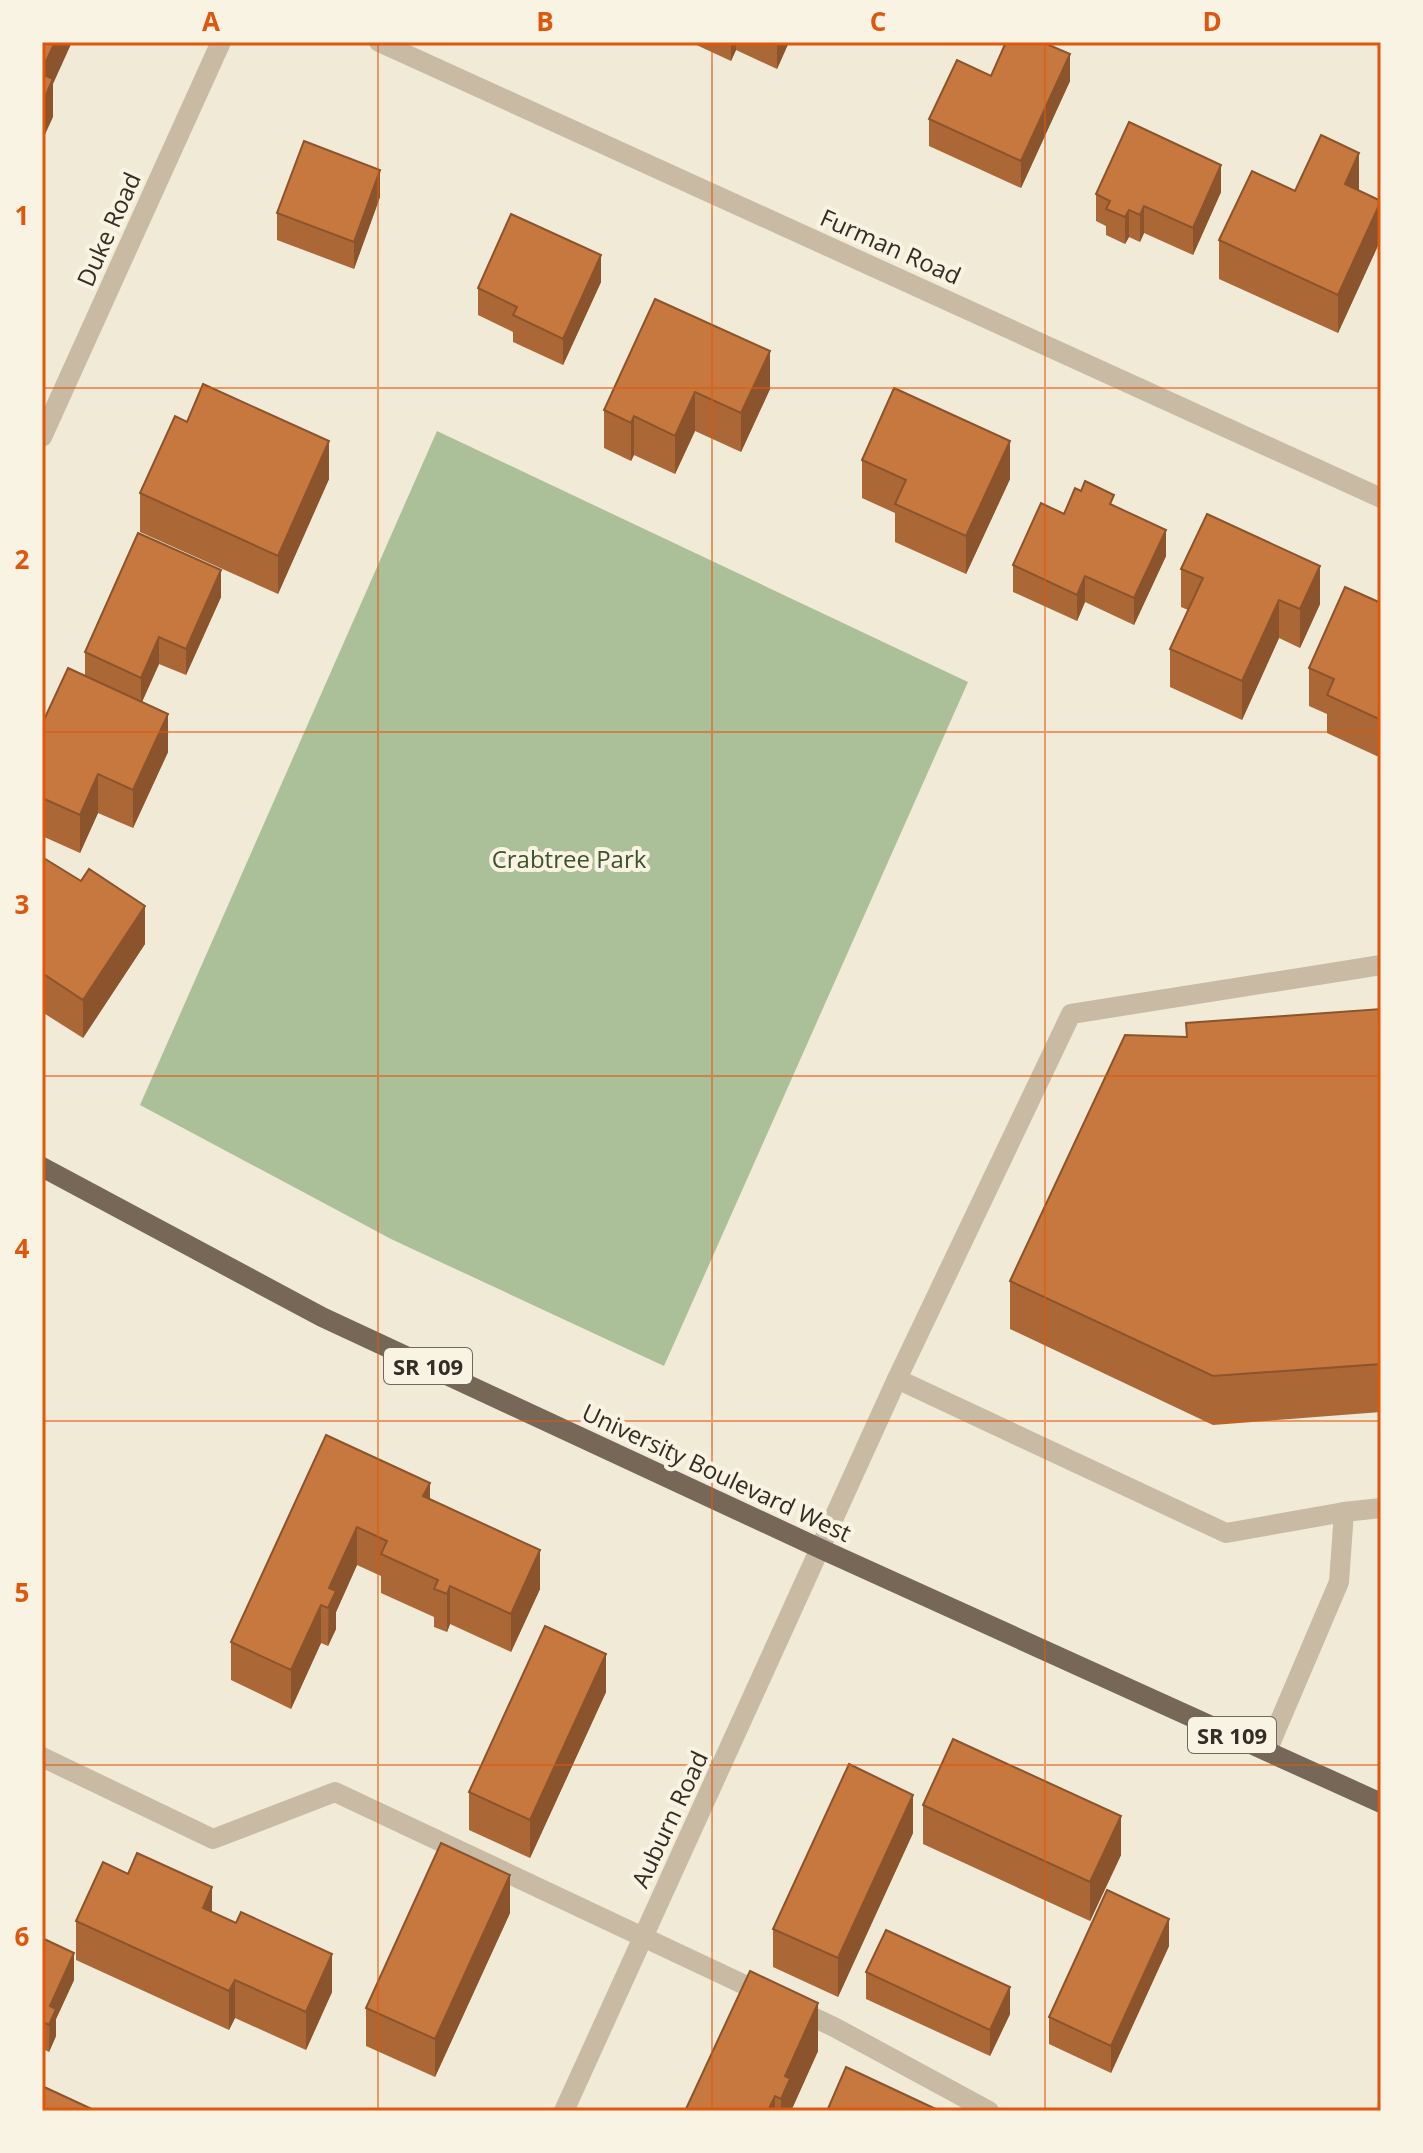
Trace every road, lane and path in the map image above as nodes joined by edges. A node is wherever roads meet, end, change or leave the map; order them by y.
1 (221, 42) edge
2 (379, 42) edge
3 (42, 437) edge
4 (1381, 498) edge
5 (1381, 965) edge
6 (42, 1167) edge
7 (897, 1379) junction
8 (1381, 1508) edge
9 (1344, 1512) junction
10 (821, 1549) junction
11 (1267, 1751) junction
12 (42, 1757) edge
13 (1381, 1803) edge
14 (643, 1937) junction
15 (564, 2111) edge
16 (989, 2111) edge

1 - 3 street, Duke Road
2 - 4 street, Furman Road
5 - 7 street, Auburn Road
6 - 10 main road, University Boulevard West / SR 109
7 - 9 street
7 - 10 street, Auburn Road
8 - 9 street
9 - 11 street
10 - 11 main road, University Boulevard West / SR 109
10 - 14 street, Auburn Road
11 - 13 main road, University Boulevard West / SR 109
12 - 14 street
14 - 15 street, Auburn Road
14 - 16 street

